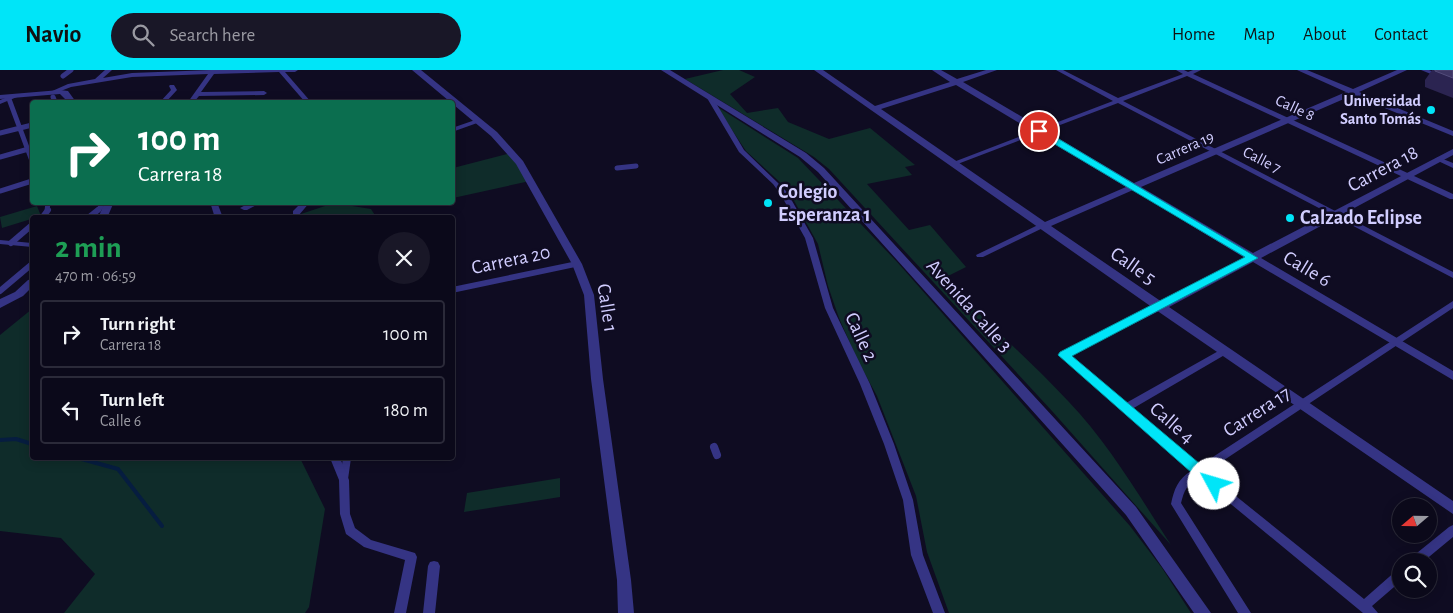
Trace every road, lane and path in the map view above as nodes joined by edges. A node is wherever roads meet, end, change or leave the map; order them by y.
1 (71, 70) edge
2 (109, 70) edge
3 (296, 70) edge
4 (416, 70) edge
5 (665, 70) edge
6 (818, 70) edge
7 (936, 70) edge
8 (993, 70) edge
9 (1059, 70) edge
10 (1179, 70) edge
11 (1198, 70) edge
12 (1301, 70) edge
13 (1403, 70) edge
14 (1424, 70) edge
15 (214, 71) edge
16 (282, 72) junction
17 (1188, 74) junction
18 (63, 76) dead end
19 (97, 80) junction
20 (1453, 81) edge
21 (956, 82) junction
22 (172, 86) dead end
23 (264, 92) dead end
24 (1353, 92) junction
25 (53, 93) edge
26 (197, 94) junction
27 (0, 97) edge
28 (12, 98) junction
29 (710, 98) junction
30 (70, 100) edge
31 (165, 100) edge
32 (192, 100) edge
33 (306, 100) edge
34 (452, 100) edge
35 (1118, 101) junction
36 (0, 102) edge
37 (455, 102) edge
38 (874, 109) junction
39 (1288, 120) junction
40 (478, 121) junction
41 (30, 126) edge
42 (20, 128) junction
43 (455, 129) edge
44 (1039, 131) junction
45 (0, 134) edge
46 (1453, 134) edge
47 (30, 148) edge
48 (1216, 152) junction
49 (1453, 152) edge
50 (0, 157) edge
51 (1438, 160) junction
52 (953, 164) junction
53 (636, 166) dead end
54 (1453, 166) edge
55 (616, 168) dead end
56 (1407, 176) junction
57 (30, 182) edge
58 (1134, 187) junction
59 (0, 191) edge
60 (1453, 197) edge
61 (100, 205) edge
62 (252, 205) edge
63 (303, 205) edge
64 (244, 208) dead end
65 (296, 213) dead end
66 (1335, 214) junction
67 (92, 215) edge
68 (1043, 226) junction
69 (30, 227) edge
70 (0, 242) edge
71 (11, 243) junction
72 (30, 245) edge
73 (980, 255) dead end
74 (1253, 258) junction
75 (577, 264) junction
76 (30, 266) edge
77 (1453, 275) edge
78 (30, 284) edge
79 (455, 289) edge
80 (0, 291) edge
81 (4, 303) edge
82 (1453, 304) edge
83 (1160, 307) junction
84 (1396, 342) junction
85 (1225, 352) junction
86 (1064, 355) joint
87 (1453, 376) edge
88 (1302, 404) junction
89 (1126, 408) junction
90 (336, 460) edge
91 (347, 460) edge
92 (1199, 472) junction
93 (344, 480) junction
94 (1453, 508) edge
95 (1453, 530) edge
96 (1426, 553) edge
97 (434, 566) dead end
98 (1392, 584) edge
99 (1368, 610) edge
100 (400, 613) edge
101 (429, 613) edge
102 (626, 613) edge
103 (939, 613) edge
104 (1202, 613) edge
105 (1245, 613) edge

1 - 18 street
2 - 19 street
3 - 16 street
4 - 34 street, Calle 1
5 - 29 street, Avenida Calle 3
6 - 38 street, Calle 5
7 - 21 street, Calle 6
8 - 21 street
9 - 35 street, Calle 7
10 - 17 street, Calle 8
11 - 17 street
12 - 24 street
13 - 24 street, Carrera 19
14 - 20 street
15 - 16 street
15 - 19 street
15 - 26 street
16 - 33 street
17 - 35 street
17 - 39 street, Calle 8
19 - 25 street
21 - 38 street
21 - 44 street, Calle 6
22 - 31 street
23 - 26 street
24 - 39 street, Carrera 19
24 - 46 street
25 - 28 street
25 - 30 street
26 - 32 street
27 - 28 street
28 - 36 street
28 - 42 street
29 - 103 street, Calle 2
29 - 104 street, Avenida Calle 3
35 - 44 street
35 - 48 street, Calle 7
37 - 40 street, Calle 1
38 - 52 street, Calle 5
39 - 48 street, Carrera 19
39 - 56 street, Calle 8
40 - 43 street
40 - 75 street, Calle 1
41 - 42 street
42 - 45 street
42 - 47 street
44 - 52 street
44 - 58 street, Calle 6
47 - 50 street
48 - 58 street, Carrera 19
48 - 66 street, Calle 7
49 - 51 street, Carrera 18
51 - 54 street
51 - 56 street, Carrera 18
52 - 68 street, Calle 5
53 - 55 street
56 - 60 street, Calle 8
56 - 66 street, Carrera 18
57 - 59 street
58 - 68 street, Carrera 19
58 - 74 street, Calle 6
61 - 67 street
62 - 64 street
63 - 65 street
66 - 74 street, Carrera 18
66 - 77 street, Calle 7
68 - 73 street, Carrera 19
68 - 83 street, Calle 5
69 - 71 street
70 - 71 street
71 - 72 street
74 - 83 street, Carrera 18
74 - 84 street, Calle 6
75 - 79 street, Carrera 20
75 - 102 street, Calle 1
76 - 80 street
78 - 81 street
82 - 84 street, Carrera 17
83 - 85 street, Calle 5
83 - 86 street, Carrera 18
84 - 87 street, Calle 6
84 - 88 street, Carrera 17
85 - 88 street, Calle 5
85 - 89 street
86 - 89 street, Calle 4
88 - 92 street, Carrera 17
88 - 94 street, Calle 5
89 - 92 street, Calle 4
90 - 93 street
91 - 93 street
92 - 99 street, Calle 4
92 - 105 street, Carrera 17
93 - 100 street
95 - 96 street
97 - 101 street
98 - 99 street

